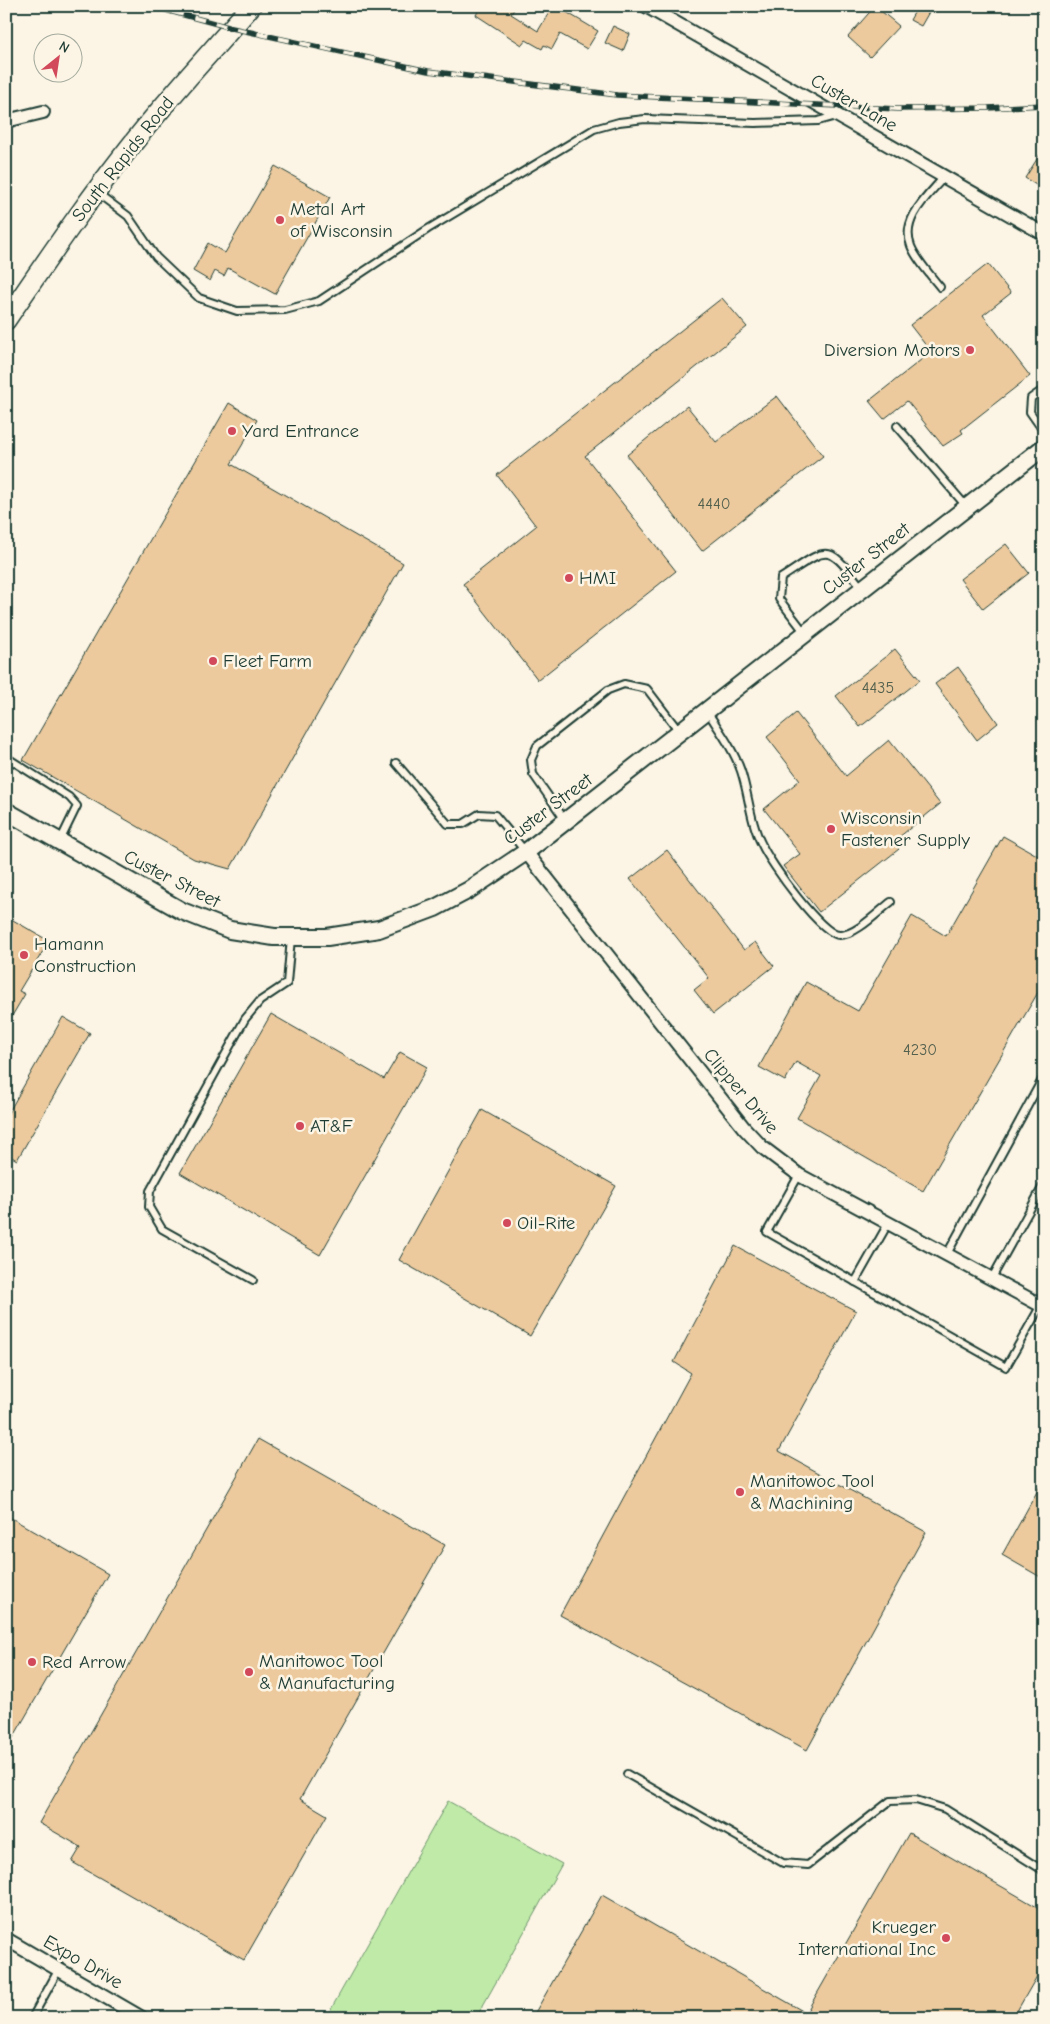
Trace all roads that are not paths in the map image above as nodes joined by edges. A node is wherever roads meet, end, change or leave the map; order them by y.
1 (251, 6) edge
2 (646, 6) edge
3 (43, 112) dead end
4 (837, 115) junction
5 (6, 121) edge
6 (944, 177) junction
7 (96, 191) junction
8 (1044, 234) edge
9 (940, 288) dead end
10 (6, 320) edge
11 (1044, 389) edge
12 (897, 426) dead end
13 (1044, 432) edge
14 (1044, 447) edge
15 (966, 506) junction
16 (862, 588) junction
17 (805, 633) junction
18 (707, 710) junction
19 (680, 732) junction
20 (6, 757) edge
21 (396, 763) dead end
22 (6, 811) edge
23 (566, 821) junction
24 (60, 841) junction
25 (526, 852) junction
26 (891, 902) dead end
27 (291, 936) junction
28 (1044, 1076) edge
29 (799, 1174) junction
30 (1044, 1184) edge
31 (889, 1222) junction
32 (948, 1254) junction
33 (992, 1278) junction
34 (253, 1280) dead end
35 (855, 1282) junction
36 (1042, 1306) edge
37 (627, 1774) dead end
38 (1044, 1871) edge
39 (6, 1939) edge
40 (59, 1969) junction
41 (32, 2018) edge
42 (142, 2018) edge

1 - 7 main road, South Rapids Road
2 - 4 street, Custer Lane
3 - 5 street
4 - 6 street, Custer Lane
4 - 7 lane
6 - 8 street, Custer Lane
6 - 9 lane
7 - 10 main road, South Rapids Road
11 - 13 lane
12 - 15 lane
14 - 15 street, Custer Street
15 - 16 street, Custer Street
16 - 17 street, Custer Street
16 - 17 lane
17 - 18 street, Custer Street
18 - 19 street, Custer Street
18 - 26 lane
19 - 23 street, Custer Street
19 - 23 lane
20 - 24 lane
21 - 25 lane
22 - 24 street, Custer Street
23 - 25 street, Custer Street
24 - 27 street, Custer Street
25 - 27 street, Custer Street
25 - 29 street, Clipper Drive
27 - 34 lane
28 - 32 lane
29 - 31 street, Clipper Drive
29 - 35 lane
30 - 33 lane
31 - 32 street, Clipper Drive
31 - 35 lane
32 - 33 street, Clipper Drive
33 - 36 street, Clipper Drive
35 - 36 lane
37 - 38 lane
39 - 40 street, Expo Drive
40 - 41 lane
40 - 42 street, Expo Drive

